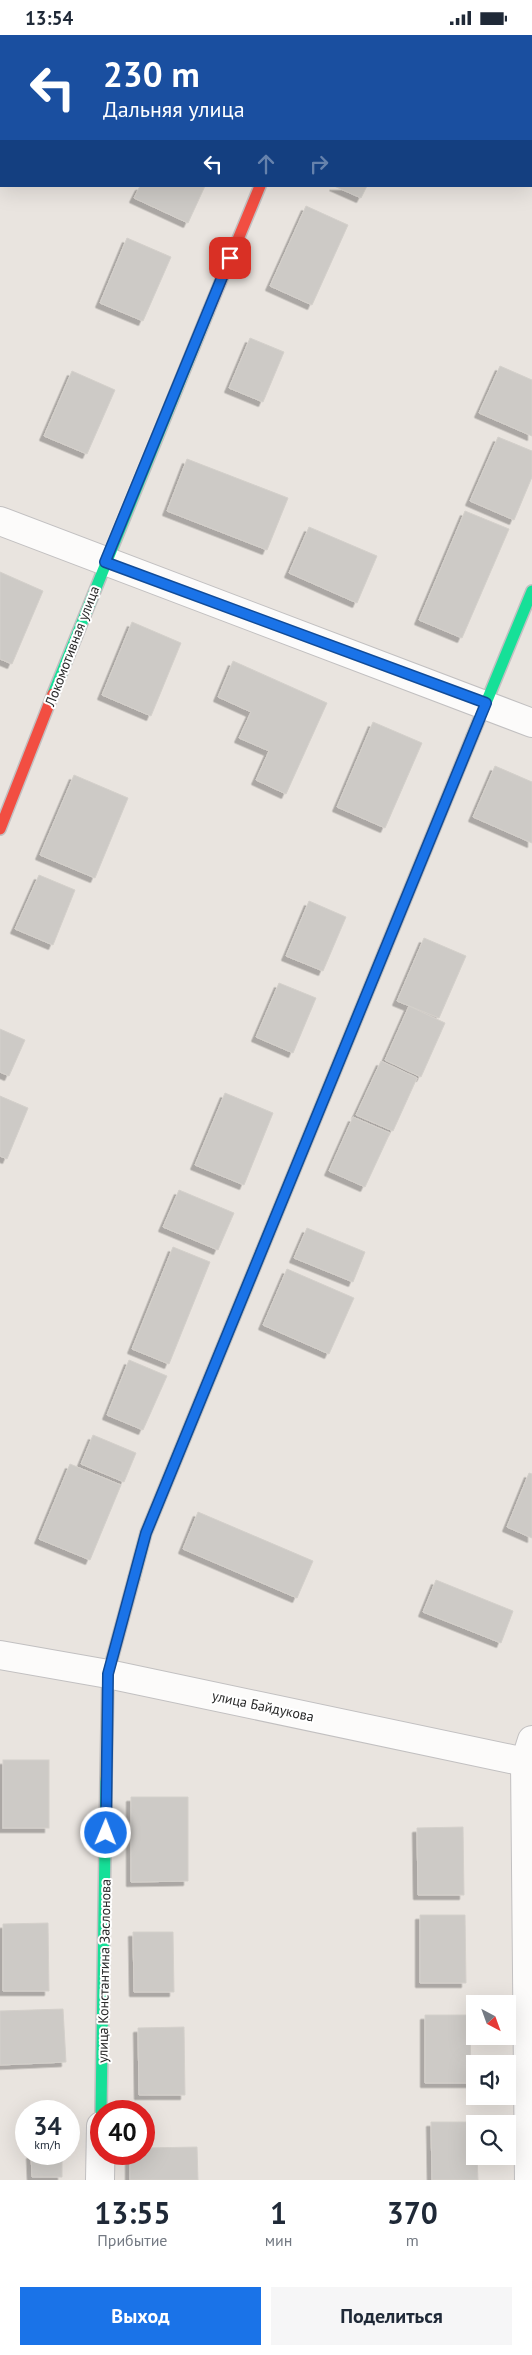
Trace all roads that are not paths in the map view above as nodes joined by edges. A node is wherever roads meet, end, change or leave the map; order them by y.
1 (260, 187) edge
2 (0, 521) edge
3 (105, 562) junction
4 (532, 591) edge
5 (486, 703) junction
6 (532, 723) edge
7 (0, 829) edge
8 (0, 1655) edge
9 (108, 1674) junction
10 (529, 1751) edge
11 (102, 2100) edge
12 (100, 2165) edge
13 (100, 2180) edge
14 (528, 2180) edge

1 - 3 street, Локомотивная улица
2 - 3 street
3 - 5 street
3 - 7 street, Локомотивная улица
4 - 5 street, улица Константина Заслонова
5 - 6 street
5 - 9 street, улица Константина Заслонова
8 - 9 street, улица Байдукова
9 - 10 street, улица Байдукова
9 - 11 street, улица Константина Заслонова
10 - 14 street
12 - 13 street

